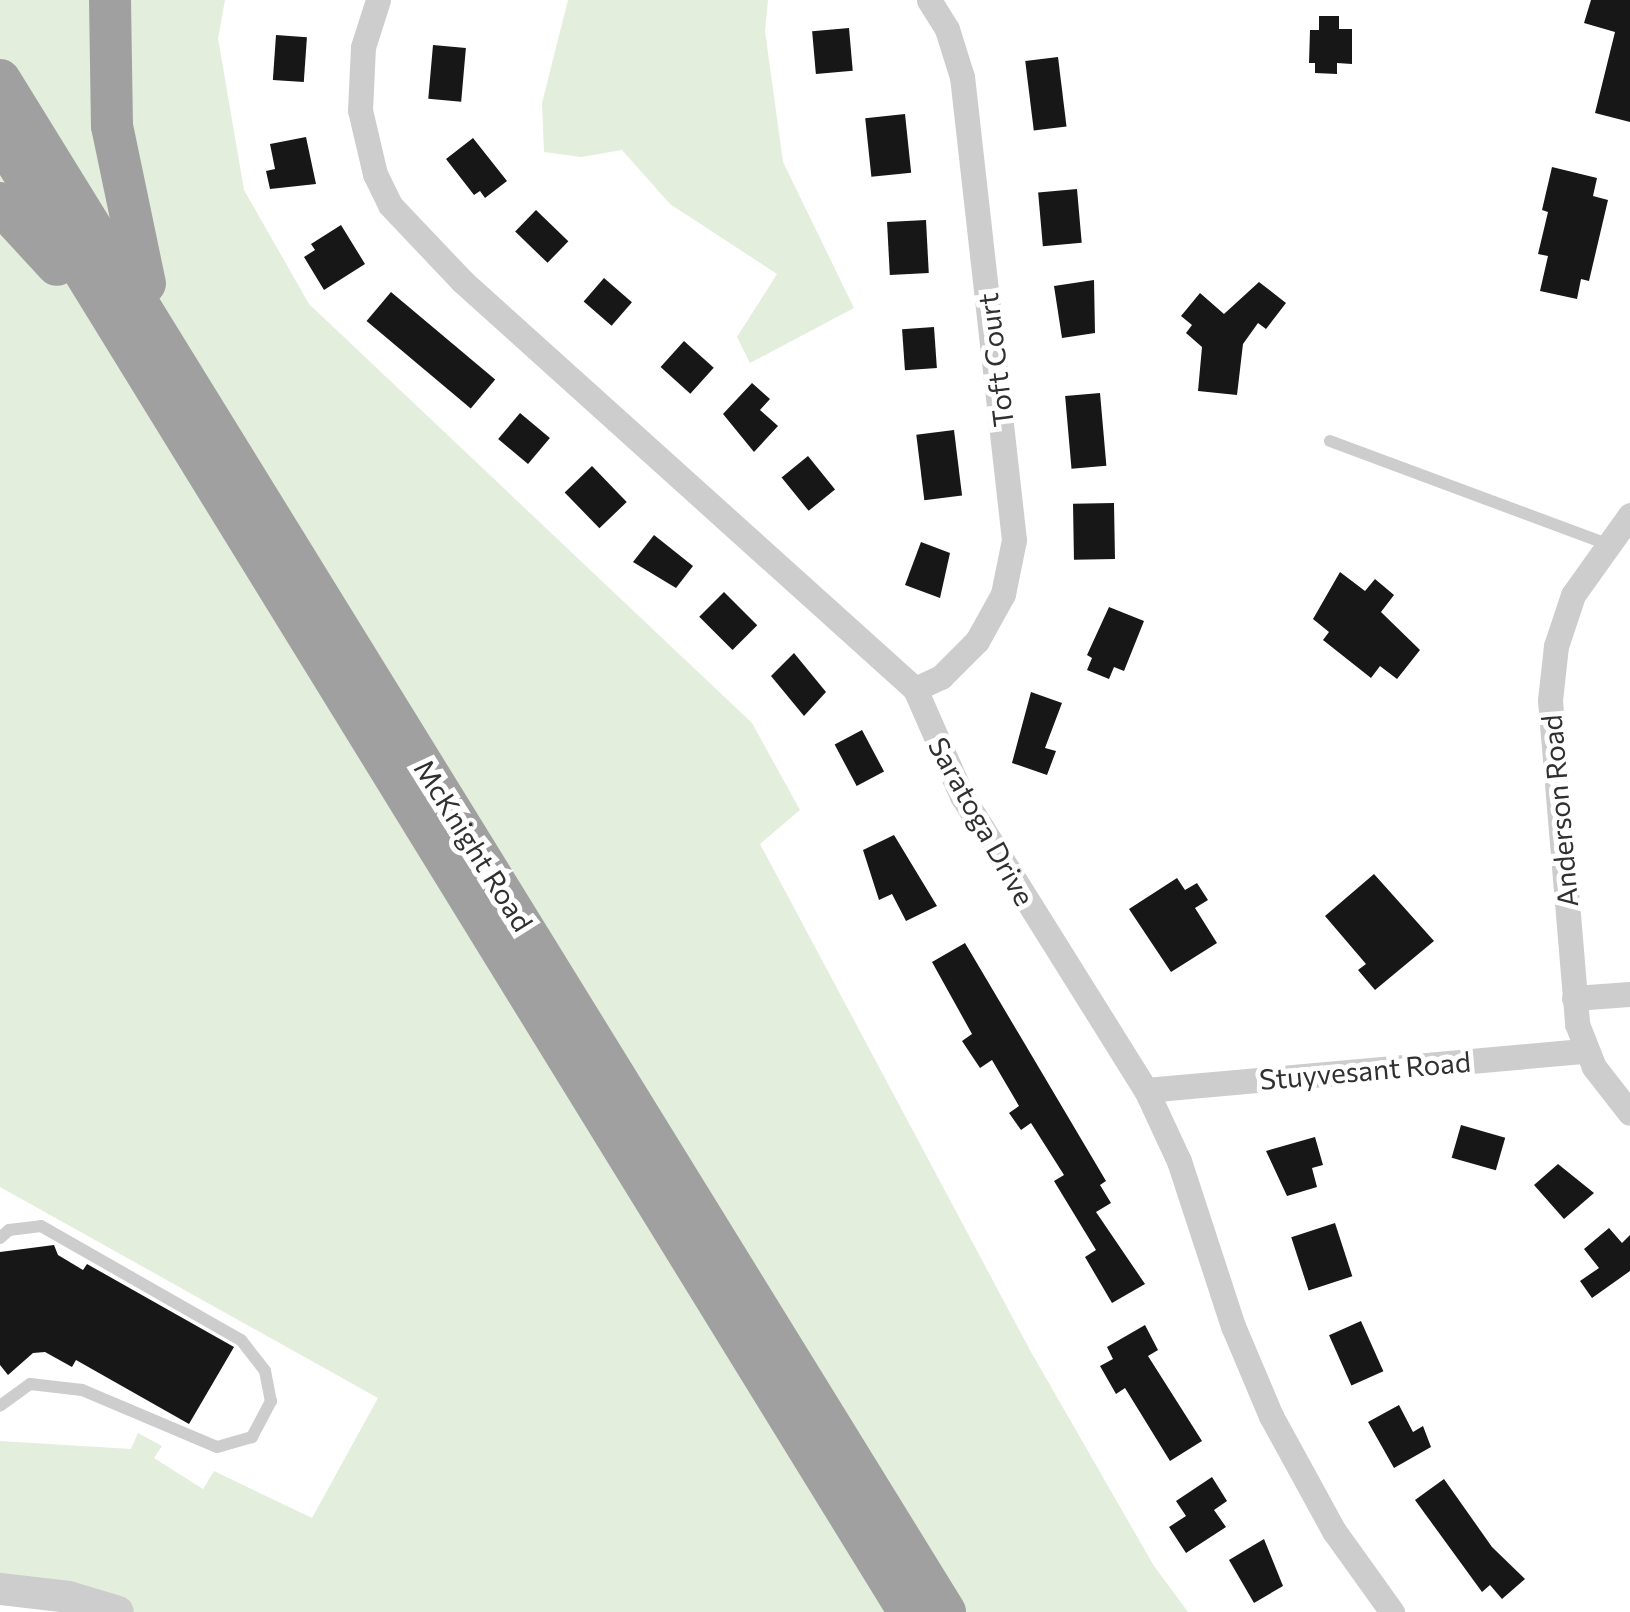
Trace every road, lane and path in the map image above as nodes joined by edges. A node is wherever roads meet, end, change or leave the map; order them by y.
1 (110, 0) edge
2 (378, 0) edge
3 (929, 0) edge
4 (0, 80) edge
5 (0, 136) edge
6 (0, 204) edge
7 (148, 346) junction
8 (1330, 441) dead end
9 (1630, 515) edge
10 (1605, 543) junction
11 (916, 689) junction
12 (1630, 994) edge
13 (1574, 998) junction
14 (1585, 1051) junction
15 (1146, 1090) junction
16 (1630, 1113) edge
17 (0, 1238) edge
18 (0, 1406) edge
19 (0, 1589) edge
20 (118, 1612) edge
21 (909, 1612) edge
22 (945, 1612) edge
23 (1392, 1612) edge

1 - 7 highway
2 - 11 street, Saratoga Drive
3 - 11 street, Toft Court
4 - 7 highway, McKnight Road
5 - 7 highway, McKnight Road
6 - 7 highway
7 - 21 highway, McKnight Road
7 - 22 highway, McKnight Road
8 - 10 lane
9 - 10 street, Anderson Road
10 - 13 street, Anderson Road
11 - 15 street, Saratoga Drive
12 - 13 street
13 - 14 street, Anderson Road
14 - 15 street, Stuyvesant Road
14 - 16 street, Anderson Road
15 - 23 street, Saratoga Drive
17 - 18 lane
19 - 20 street

